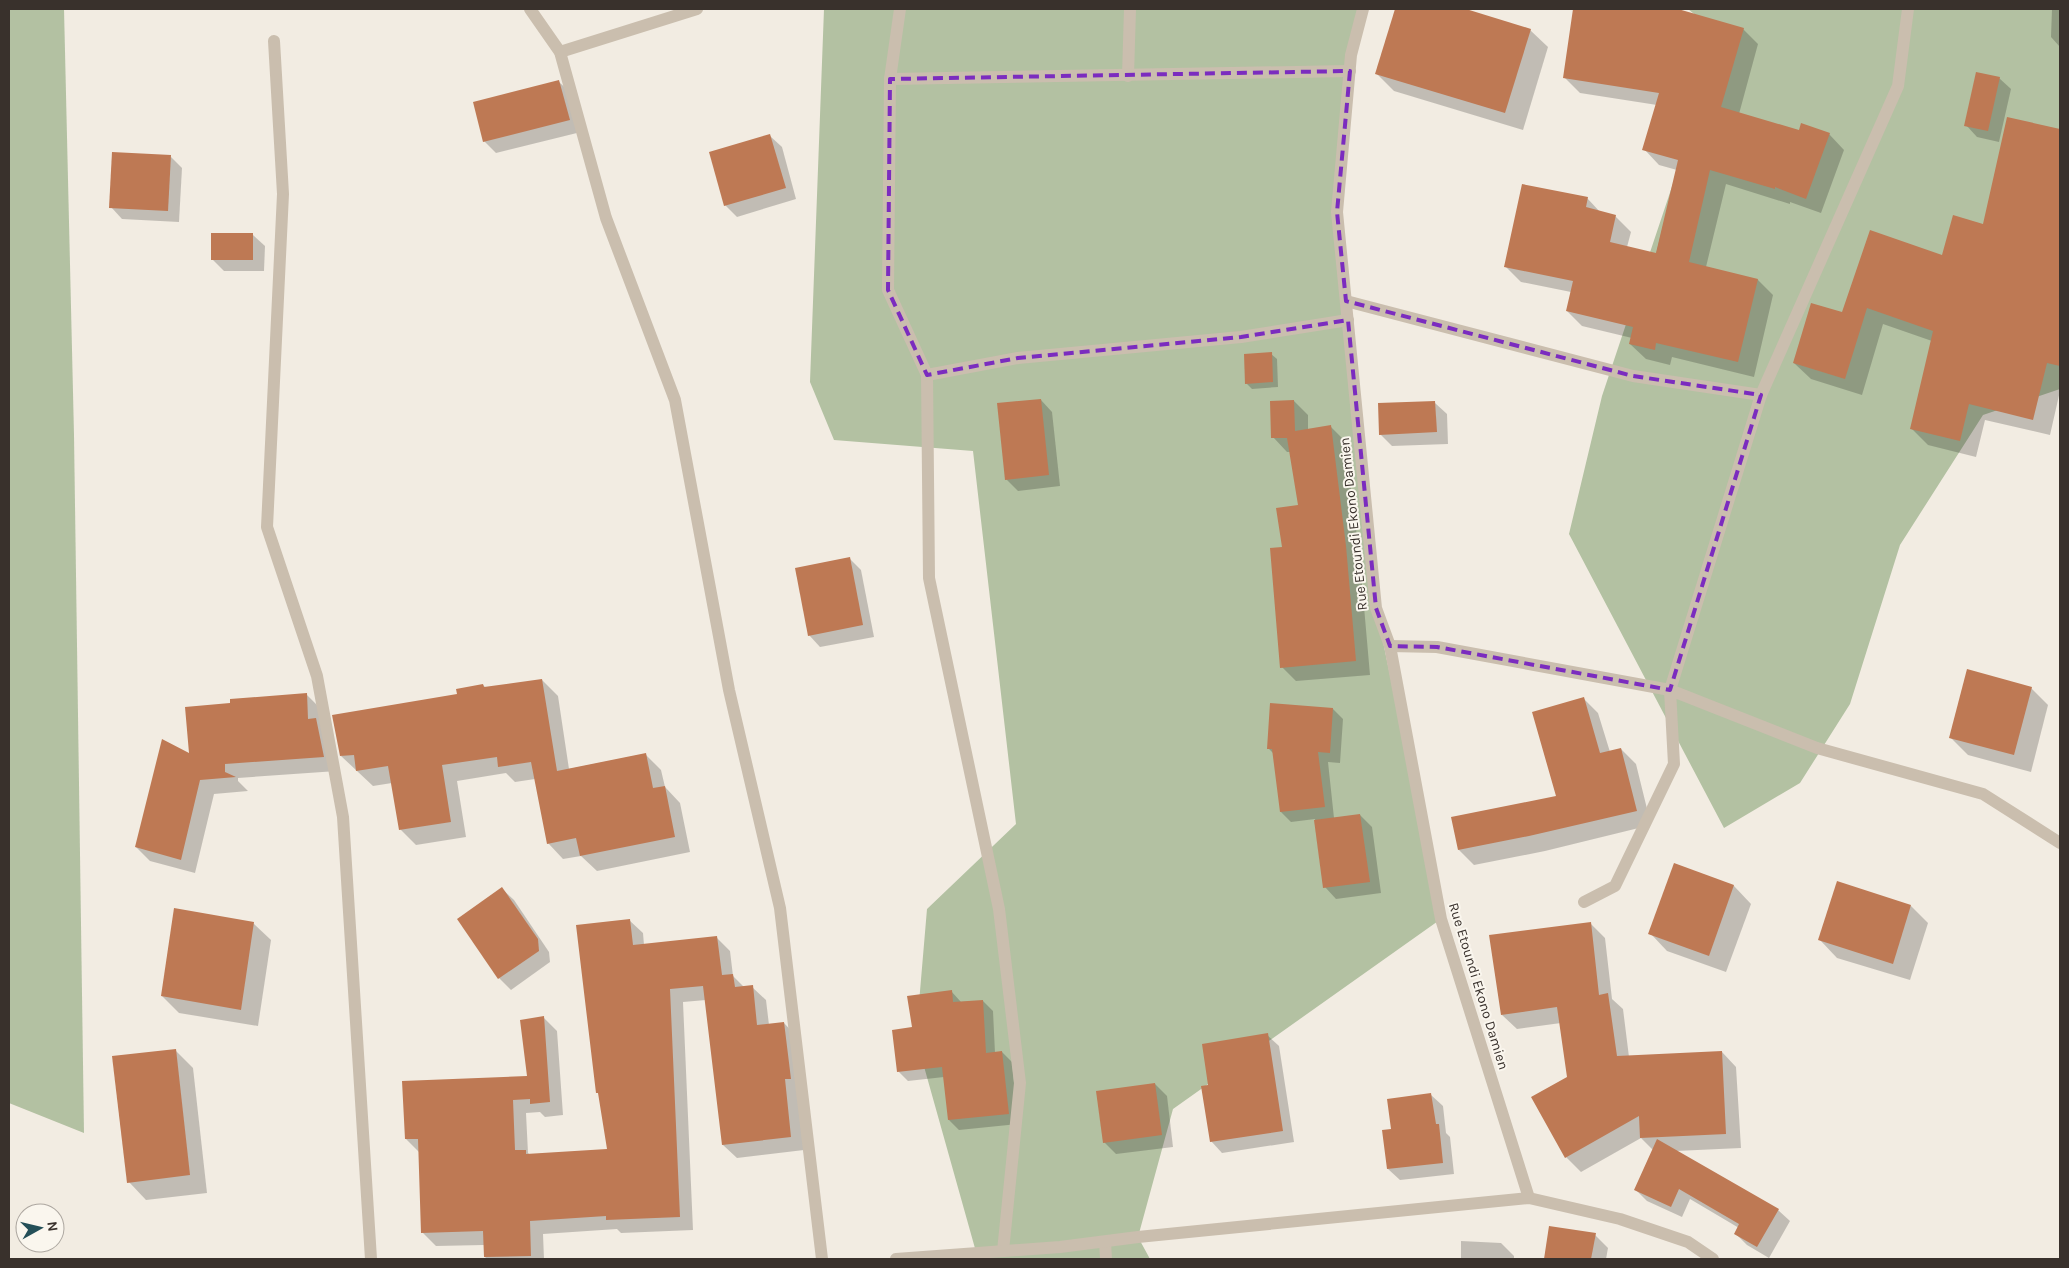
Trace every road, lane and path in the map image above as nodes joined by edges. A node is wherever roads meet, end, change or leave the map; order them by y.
1 (530, 9) edge
2 (697, 9) edge
3 (900, 9) edge
4 (1130, 9) edge
5 (1363, 9) edge
6 (1908, 9) edge
7 (274, 41) dead end
8 (560, 52) junction
9 (1350, 71) junction
10 (1128, 76) junction
11 (890, 80) junction
12 (1346, 301) junction
13 (1348, 320) junction
14 (927, 375) junction
15 (1761, 395) junction
16 (1390, 646) junction
17 (1670, 690) junction
18 (2060, 843) edge
19 (1584, 902) dead end
20 (1529, 1198) junction
21 (1105, 1242) junction
22 (1003, 1251) junction
23 (371, 1259) edge
24 (822, 1259) edge
25 (896, 1259) edge
26 (1106, 1259) edge
27 (1713, 1259) edge

1 - 8 street
2 - 8 street
3 - 11 street
4 - 10 street
5 - 9 street, Rue Etoundi Ekono Damien
6 - 15 street
7 - 23 street
8 - 24 street
9 - 10 street
9 - 12 street, Rue Etoundi Ekono Damien
10 - 11 street
11 - 14 street
12 - 13 street, Rue Etoundi Ekono Damien
12 - 15 street
13 - 14 street
13 - 16 street, Rue Etoundi Ekono Damien
14 - 22 street
15 - 17 street
16 - 17 street
16 - 20 street, Rue Etoundi Ekono Damien
17 - 18 street
17 - 19 street
20 - 21 street
20 - 27 street
21 - 22 street
21 - 26 street
22 - 25 street

